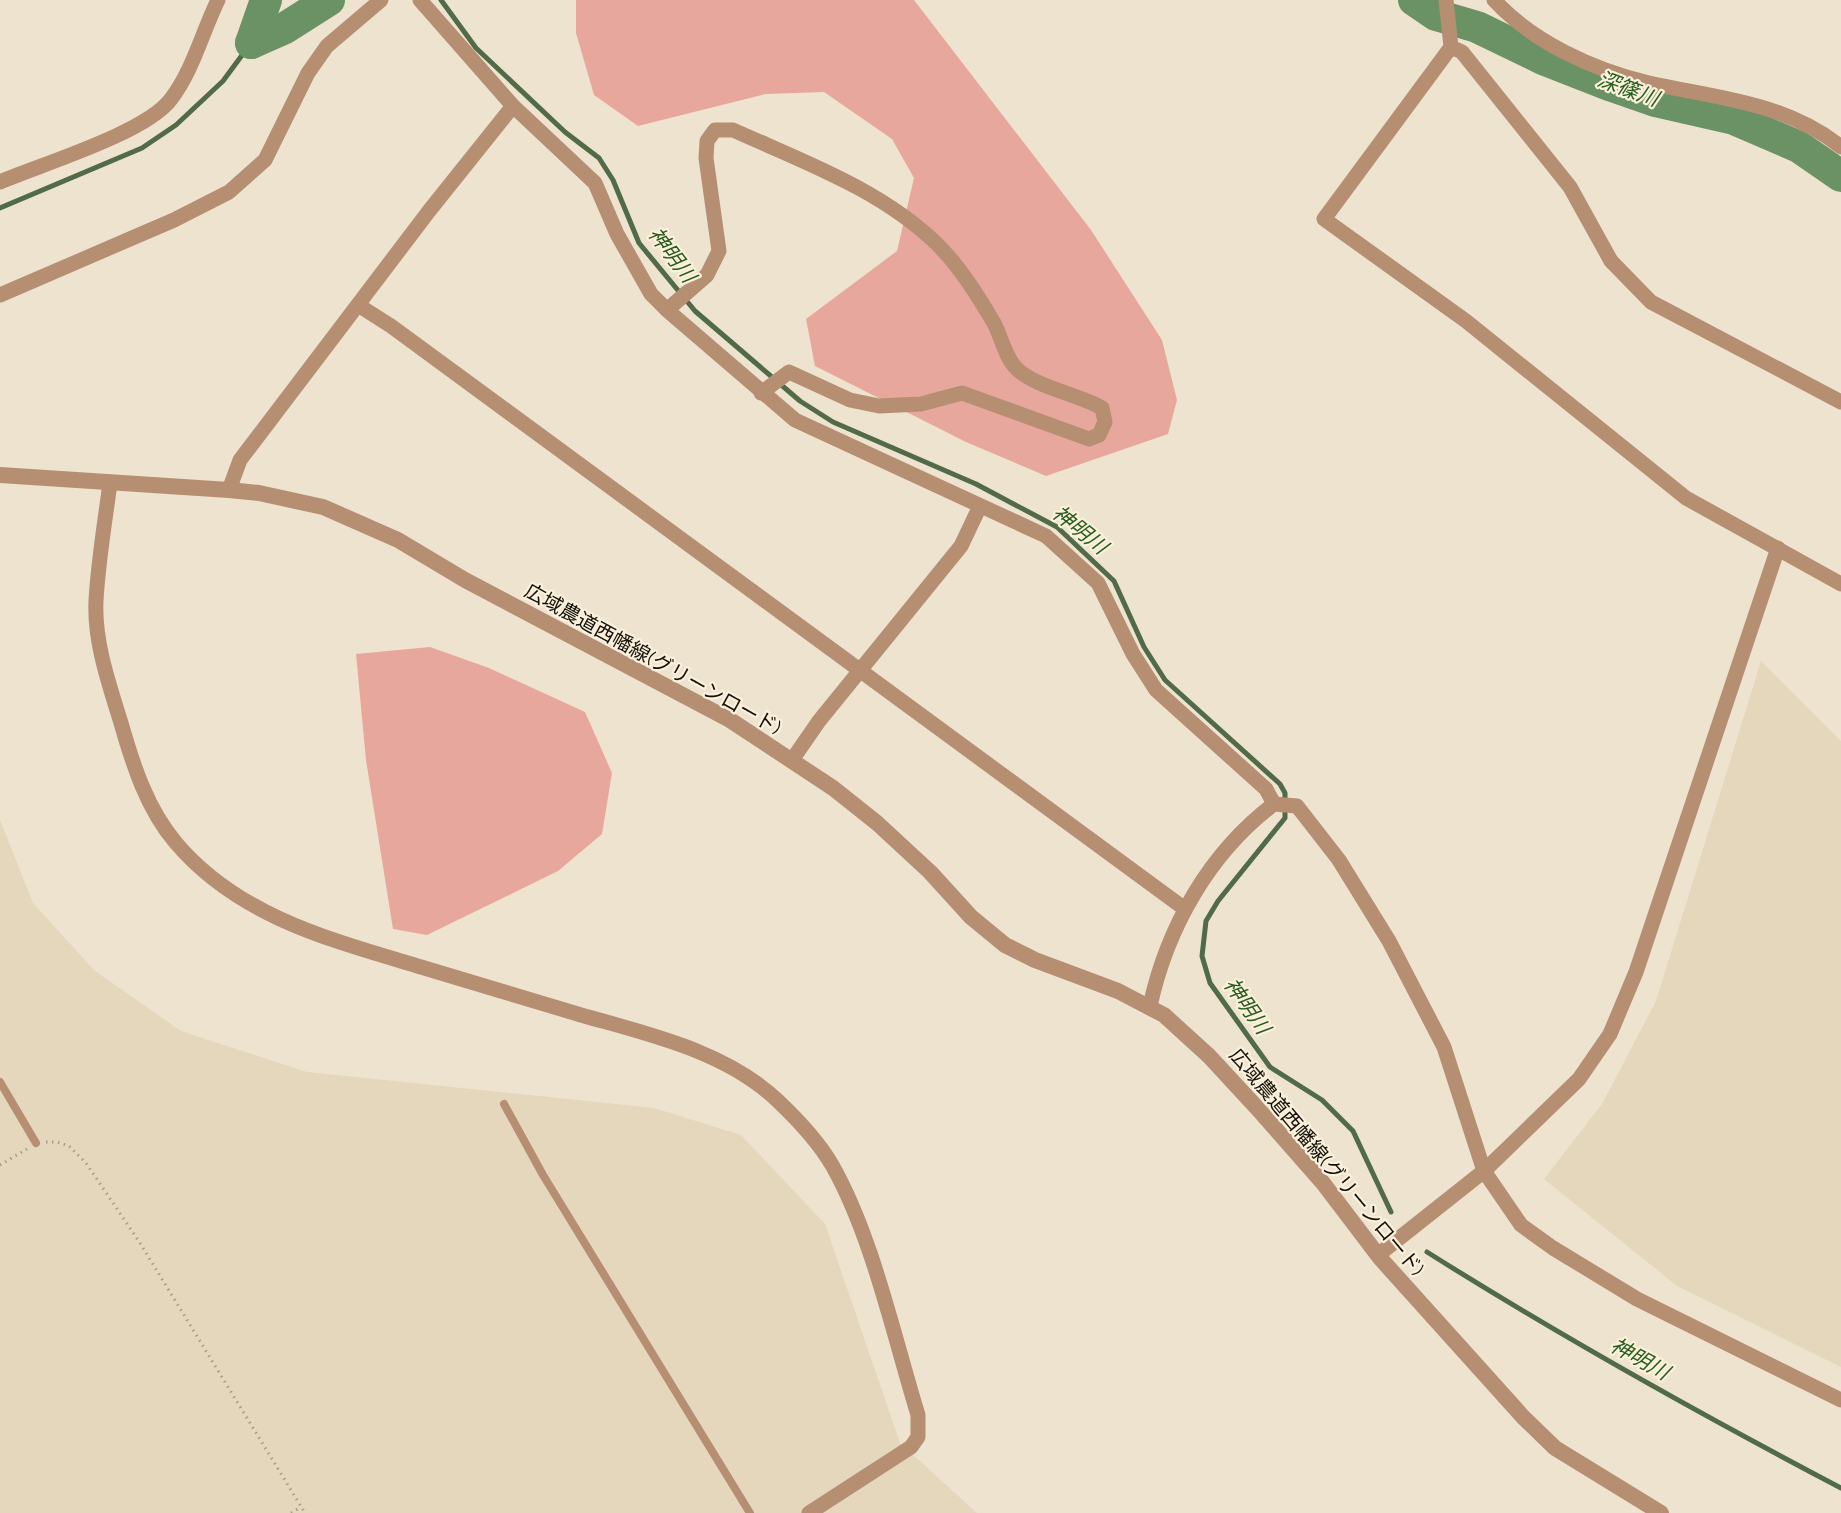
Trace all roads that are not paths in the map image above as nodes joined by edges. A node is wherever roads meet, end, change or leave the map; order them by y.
1 (218, 0) edge
2 (381, 0) edge
3 (420, 0) edge
4 (1446, 0) edge
5 (1494, 0) edge
6 (1451, 47) junction
7 (513, 106) junction
8 (1841, 147) edge
9 (0, 182) edge
10 (0, 295) edge
11 (358, 305) junction
12 (671, 307) junction
13 (764, 391) junction
14 (1841, 402) edge
15 (0, 475) edge
16 (110, 483) junction
17 (230, 490) junction
18 (980, 506) junction
19 (1778, 548) junction
20 (1841, 584) edge
21 (859, 671) junction
22 (792, 760) junction
23 (1274, 804) junction
24 (1185, 909) junction
25 (1150, 1006) junction
26 (0, 1082) edge
27 (504, 1104) dead end
28 (36, 1143) road end
29 (1484, 1171) junction
30 (1378, 1255) junction
31 (1841, 1400) edge
32 (750, 1513) edge
33 (809, 1513) edge
34 (1661, 1513) edge

1 - 9 street
2 - 10 street
3 - 7 street
4 - 6 street
5 - 8 street
6 - 14 street
6 - 19 street
7 - 11 street
7 - 12 street
11 - 17 street
11 - 21 street
12 - 13 street
12 - 13 street
13 - 18 street
15 - 16 street, 広域農道西幡線(グリーンロード)
16 - 17 street, 広域農道西幡線(グリーンロード)
16 - 33 street
17 - 22 street, 広域農道西幡線(グリーンロード)
18 - 21 street
18 - 23 street
19 - 20 street
19 - 29 street
21 - 22 street
21 - 24 street
22 - 25 street, 広域農道西幡線(グリーンロード)
23 - 24 street
23 - 29 street
24 - 25 street
25 - 30 street, 広域農道西幡線(グリーンロード)
26 - 28 lane
27 - 32 lane
29 - 30 street
29 - 31 street
30 - 34 street, 広域農道西幡線(グリーンロード)

